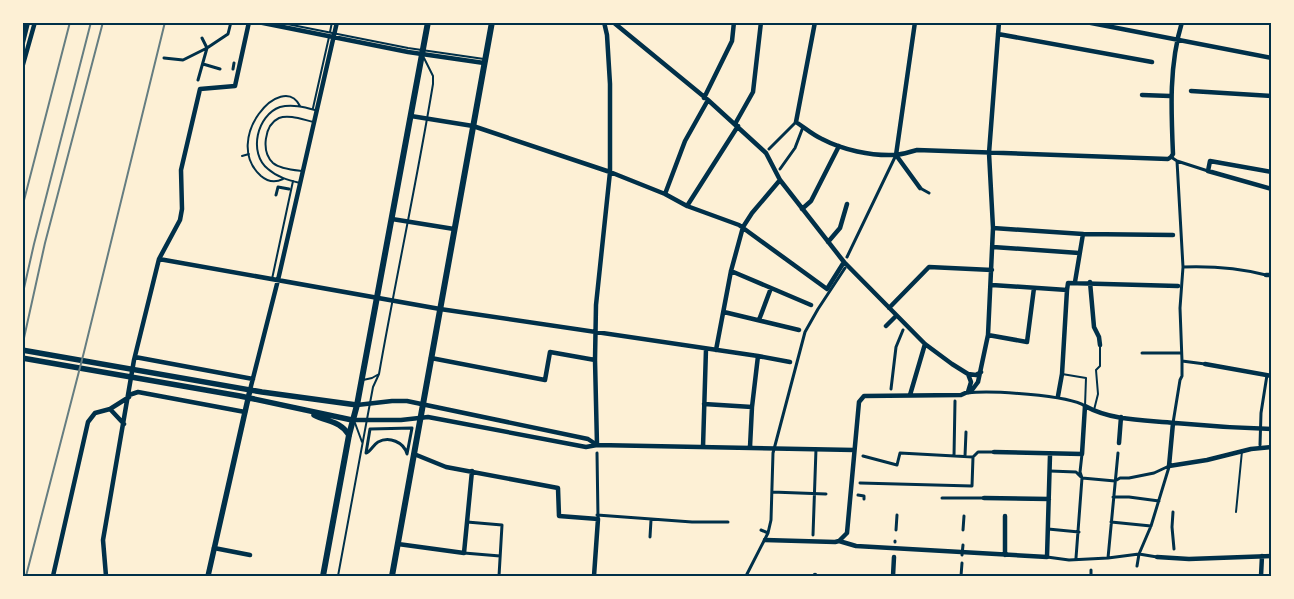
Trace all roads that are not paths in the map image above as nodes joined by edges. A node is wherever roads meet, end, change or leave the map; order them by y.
1 (28, 22) edge
2 (35, 22) edge
3 (231, 22) edge
4 (249, 22) edge
5 (277, 22) edge
6 (332, 22) edge
7 (337, 22) edge
8 (428, 22) edge
9 (492, 22) edge
10 (604, 22) edge
11 (613, 22) edge
12 (734, 22) edge
13 (761, 22) edge
14 (815, 22) edge
15 (915, 22) edge
16 (999, 22) edge
17 (1086, 22) edge
18 (1182, 22) edge
19 (260, 23) edge
20 (998, 34) junction
21 (332, 36) junction
22 (202, 38) dead end
23 (1176, 41) junction
24 (22, 46) edge
25 (207, 48) junction
26 (422, 52) junction
27 (164, 58) dead end
28 (1272, 58) edge
29 (485, 61) junction
30 (1152, 62) dead end
31 (234, 63) dead end
32 (203, 64) junction
33 (22, 68) edge
34 (220, 69) dead end
35 (233, 69) dead end
36 (198, 80) dead end
37 (1192, 91) dead end
38 (1142, 95) dead end
39 (1170, 96) junction
40 (1272, 96) edge
41 (706, 99) junction
42 (300, 106) junction
43 (314, 109) junction
44 (411, 116) junction
45 (427, 118) junction
46 (314, 122) junction
47 (796, 122) junction
48 (736, 125) junction
49 (473, 126) junction
50 (803, 127) junction
51 (839, 146) junction
52 (769, 149) dead end
53 (989, 153) junction
54 (249, 154) junction
55 (896, 155) junction
56 (242, 156) dead end
57 (1171, 157) junction
58 (1176, 161) junction
59 (780, 169) dead end
60 (302, 171) junction
61 (610, 172) junction
62 (1208, 172) junction
63 (1272, 172) edge
64 (284, 179) junction
65 (780, 180) junction
66 (293, 181) junction
67 (300, 182) junction
68 (920, 188) joint
69 (289, 189) dead end
70 (1272, 189) edge
71 (928, 193) dead end
72 (665, 194) junction
73 (276, 195) dead end
74 (847, 204) dead end
75 (687, 206) junction
76 (802, 209) junction
77 (392, 219) junction
78 (407, 221) junction
79 (743, 227) junction
80 (993, 228) junction
81 (454, 229) junction
82 (1082, 234) junction
83 (1173, 235) joint
84 (1180, 235) junction
85 (828, 242) junction
86 (993, 247) junction
87 (1079, 252) junction
88 (159, 259) junction
89 (846, 259) junction
90 (1183, 267) junction
91 (846, 268) dead end
92 (992, 270) junction
93 (731, 271) junction
94 (1266, 275) joint
95 (1272, 275) edge
96 (275, 280) junction
97 (1075, 282) junction
98 (1090, 282) junction
99 (992, 285) junction
100 (1180, 286) junction
101 (770, 288) junction
102 (1034, 288) junction
103 (1067, 290) junction
104 (377, 299) junction
105 (392, 301) junction
106 (811, 305) dead end
107 (889, 308) junction
108 (440, 309) junction
109 (724, 312) junction
110 (896, 316) junction
111 (758, 320) junction
112 (886, 326) dead end
113 (799, 330) dead end
114 (903, 330) dead end
115 (595, 332) junction
116 (988, 335) junction
117 (925, 344) junction
118 (1100, 345) joint
119 (706, 349) junction
120 (22, 350) edge
121 (716, 350) junction
122 (1181, 353) junction
123 (1142, 354) dead end
124 (758, 356) junction
125 (135, 357) junction
126 (22, 358) edge
127 (431, 358) junction
128 (595, 360) junction
129 (1182, 361) junction
130 (790, 362) dead end
131 (1205, 364) joint
132 (981, 372) junction
133 (379, 374) junction
134 (968, 374) junction
135 (1062, 374) junction
136 (1269, 376) edge
137 (253, 379) junction
138 (362, 380) junction
139 (986, 385) dead end
140 (250, 390) junction
141 (891, 390) dead end
142 (985, 391) junction
143 (968, 393) junction
144 (910, 395) junction
145 (129, 396) junction
146 (1057, 397) junction
147 (248, 398) junction
148 (955, 401) dead end
149 (370, 403) junction
150 (423, 403) junction
151 (704, 404) junction
152 (357, 405) junction
153 (1085, 406) junction
154 (752, 407) junction
155 (110, 409) junction
156 (1094, 410) junction
157 (308, 411) junction
158 (245, 412) junction
159 (421, 417) junction
160 (1121, 417) junction
161 (352, 420) junction
162 (367, 420) junction
163 (1174, 423) junction
164 (124, 424) junction
165 (370, 429) joint
166 (1260, 429) junction
167 (1272, 429) edge
168 (966, 432) dead end
169 (349, 435) junction
170 (1118, 444) dead end
171 (362, 445) junction
172 (597, 445) junction
173 (1260, 445) dead end
174 (703, 447) junction
175 (750, 447) junction
176 (1272, 447) edge
177 (774, 448) junction
178 (816, 449) junction
179 (854, 450) junction
180 (1242, 451) junction
181 (598, 452) dead end
182 (994, 452) joint
183 (1118, 453) dead end
184 (414, 454) junction
185 (1082, 454) junction
186 (1050, 455) junction
187 (863, 456) dead end
188 (954, 456) junction
189 (965, 457) junction
190 (973, 457) junction
191 (1169, 466) junction
192 (472, 471) junction
193 (1050, 471) junction
194 (1082, 478) junction
195 (1115, 481) junction
196 (860, 483) dead end
197 (772, 492) junction
198 (815, 493) junction
199 (826, 494) dead end
200 (858, 496) dead end
201 (1113, 497) junction
202 (942, 498) dead end
203 (984, 498) joint
204 (864, 499) dead end
205 (1049, 499) junction
206 (1159, 501) junction
207 (1173, 512) dead end
208 (1236, 512) dead end
209 (898, 515) dead end
210 (964, 516) dead end
211 (1005, 516) dead end
212 (598, 517) junction
213 (649, 520) junction
214 (467, 522) junction
215 (728, 522) dead end
216 (1111, 522) junction
217 (1151, 526) junction
218 (1048, 529) junction
219 (761, 530) dead end
220 (896, 530) dead end
221 (963, 530) dead end
222 (1079, 532) junction
223 (768, 533) junction
224 (813, 535) dead end
225 (650, 537) dead end
226 (765, 540) junction
227 (839, 541) junction
228 (398, 544) junction
229 (963, 545) dead end
230 (214, 548) junction
231 (464, 553) junction
232 (962, 554) junction
233 (1139, 554) junction
234 (1174, 554) junction
235 (250, 555) dead end
236 (1005, 555) junction
237 (500, 556) junction
238 (1262, 556) junction
239 (1272, 556) edge
240 (894, 557) dead end
241 (1047, 557) junction
242 (1157, 557) joint
243 (1076, 558) junction
244 (1108, 558) junction
245 (962, 563) dead end
246 (1137, 566) dead end
247 (1091, 570) dead end
248 (53, 576) edge
249 (106, 576) edge
250 (208, 576) edge
251 (323, 576) edge
252 (338, 576) edge
253 (392, 576) edge
254 (499, 576) edge
255 (594, 576) edge
256 (746, 576) edge
257 (893, 576) edge
258 (961, 576) edge
259 (1091, 576) edge
260 (1261, 576) edge

1 - 24 street
2 - 33 street
3 - 25 street
4 - 88 street
5 - 21 lane
6 - 21 lane
7 - 21 street
8 - 26 main road
9 - 29 main road
10 - 61 street
11 - 41 street
12 - 41 street
13 - 48 street
14 - 47 street
15 - 55 street
16 - 20 street
17 - 23 street
18 - 23 street
19 - 21 street
20 - 30 street
20 - 53 street
21 - 26 street
21 - 43 street
22 - 25 street
23 - 28 street
23 - 39 street
25 - 27 street
25 - 32 street
26 - 29 street
26 - 44 main road
26 - 45 lane
29 - 49 main road
31 - 35 street
32 - 34 street
32 - 36 street
37 - 40 street
38 - 39 street
39 - 57 street
41 - 48 street
41 - 72 street
42 - 43 lane
42 - 54 lane
42 - 64 lane
43 - 46 street
44 - 45 street
44 - 77 main road
45 - 49 street
45 - 78 lane
46 - 60 street
46 - 60 lane
47 - 50 street
47 - 52 street
48 - 65 street
48 - 75 street
49 - 61 street
49 - 81 main road
50 - 51 street
50 - 59 street
51 - 55 street
51 - 76 street
53 - 55 street
53 - 57 street
53 - 80 street
54 - 56 lane
54 - 64 lane
55 - 68 street
55 - 89 street
57 - 58 street
58 - 62 street
58 - 84 street
60 - 67 street
61 - 72 street
61 - 115 street
62 - 63 street
62 - 70 street
64 - 66 lane
65 - 76 street
65 - 79 street
66 - 67 lane
66 - 96 lane
67 - 96 street
68 - 71 street
69 - 73 street
72 - 75 street
74 - 85 street
75 - 79 street
76 - 85 street
77 - 78 street
77 - 104 main road
78 - 81 street
78 - 105 lane
79 - 89 street
79 - 93 street
80 - 82 street
80 - 86 street
81 - 108 main road
82 - 83 street
82 - 87 street
83 - 84 street
84 - 90 street
85 - 89 street
86 - 87 street
86 - 92 street
87 - 97 street
88 - 96 street
88 - 125 street
89 - 107 street
90 - 94 street
90 - 100 street
91 - 177 street
92 - 99 street
92 - 107 street
93 - 101 street
93 - 109 street
94 - 95 street
96 - 104 street
96 - 137 street
97 - 98 street
97 - 103 street
98 - 100 street
98 - 118 street
99 - 102 street
99 - 116 street
100 - 122 street
101 - 106 street
101 - 111 street
102 - 103 street
102 - 116 street
103 - 135 street
104 - 105 street
104 - 138 main road
105 - 108 street
105 - 133 lane
107 - 110 street
108 - 115 street
108 - 127 main road
109 - 111 street
109 - 121 street
110 - 112 street
110 - 117 street
111 - 113 street
114 - 141 street
115 - 119 street
115 - 128 street
116 - 132 street
117 - 134 street
117 - 144 street
118 - 156 lane
119 - 121 street
119 - 151 street
120 - 140 street
121 - 124 street
122 - 123 street
122 - 129 street
124 - 130 street
124 - 154 street
125 - 137 street
125 - 145 street
126 - 147 street
127 - 128 street
127 - 150 main road
128 - 172 street
129 - 131 street
129 - 163 street
131 - 136 street
132 - 134 street
132 - 143 street
133 - 138 lane
133 - 149 lane
134 - 143 street
135 - 146 street
135 - 153 lane
136 - 166 street
137 - 140 street
138 - 152 main road
139 - 142 street
140 - 147 street
140 - 152 street
142 - 143 street
142 - 146 street
143 - 144 street
144 - 179 street
145 - 155 street
145 - 158 street
145 - 164 street
146 - 153 street
147 - 157 street
147 - 158 street
148 - 188 street
149 - 150 street
149 - 152 street
149 - 162 lane
150 - 159 main road
150 - 172 street
151 - 154 street
151 - 174 street
152 - 161 main road
153 - 156 street
153 - 185 street
154 - 175 street
155 - 164 street
155 - 248 street
156 - 160 street
157 - 161 street
157 - 169 street
158 - 230 street
159 - 162 street
159 - 172 street
159 - 184 main road
160 - 163 street
160 - 170 street
161 - 162 street
161 - 169 main road
161 - 171 lane
162 - 171 lane
163 - 166 street
163 - 191 street
164 - 249 street
165 - 165 street
166 - 167 street
166 - 173 street
168 - 189 street
169 - 251 main road
171 - 252 lane
172 - 174 street
174 - 175 street
175 - 177 street
176 - 180 street
177 - 178 street
177 - 197 street
178 - 179 street
178 - 198 street
179 - 227 street
180 - 191 street
180 - 208 lane
181 - 212 street
182 - 186 street
182 - 190 street
183 - 195 street
184 - 192 street
184 - 228 main road
185 - 186 street
185 - 194 street
186 - 193 street
187 - 188 street
188 - 189 street
189 - 190 street
190 - 196 street
191 - 195 street
191 - 206 street
192 - 212 street
192 - 214 street
193 - 194 street
193 - 205 street
194 - 195 street
194 - 222 street
195 - 201 street
197 - 198 street
197 - 223 street
198 - 199 street
198 - 224 street
200 - 204 street
201 - 206 street
201 - 216 street
202 - 203 street
203 - 205 street
205 - 218 street
206 - 217 street
207 - 234 street
209 - 220 street
210 - 221 street
211 - 236 street
212 - 213 street
212 - 255 street
213 - 215 street
213 - 225 street
214 - 231 street
214 - 237 street
216 - 217 street
216 - 244 street
217 - 233 street
218 - 222 street
218 - 241 street
219 - 223 street
222 - 243 street
223 - 226 street
226 - 227 street
226 - 256 street
227 - 232 street
228 - 231 street
228 - 253 main road
229 - 232 street
230 - 235 street
230 - 250 street
231 - 237 street
232 - 236 street
233 - 242 street
233 - 244 street
233 - 246 street
234 - 238 street
234 - 242 street
236 - 241 street
237 - 254 street
238 - 239 street
238 - 260 street
240 - 257 street
241 - 243 street
243 - 244 street
245 - 258 street
247 - 259 street

